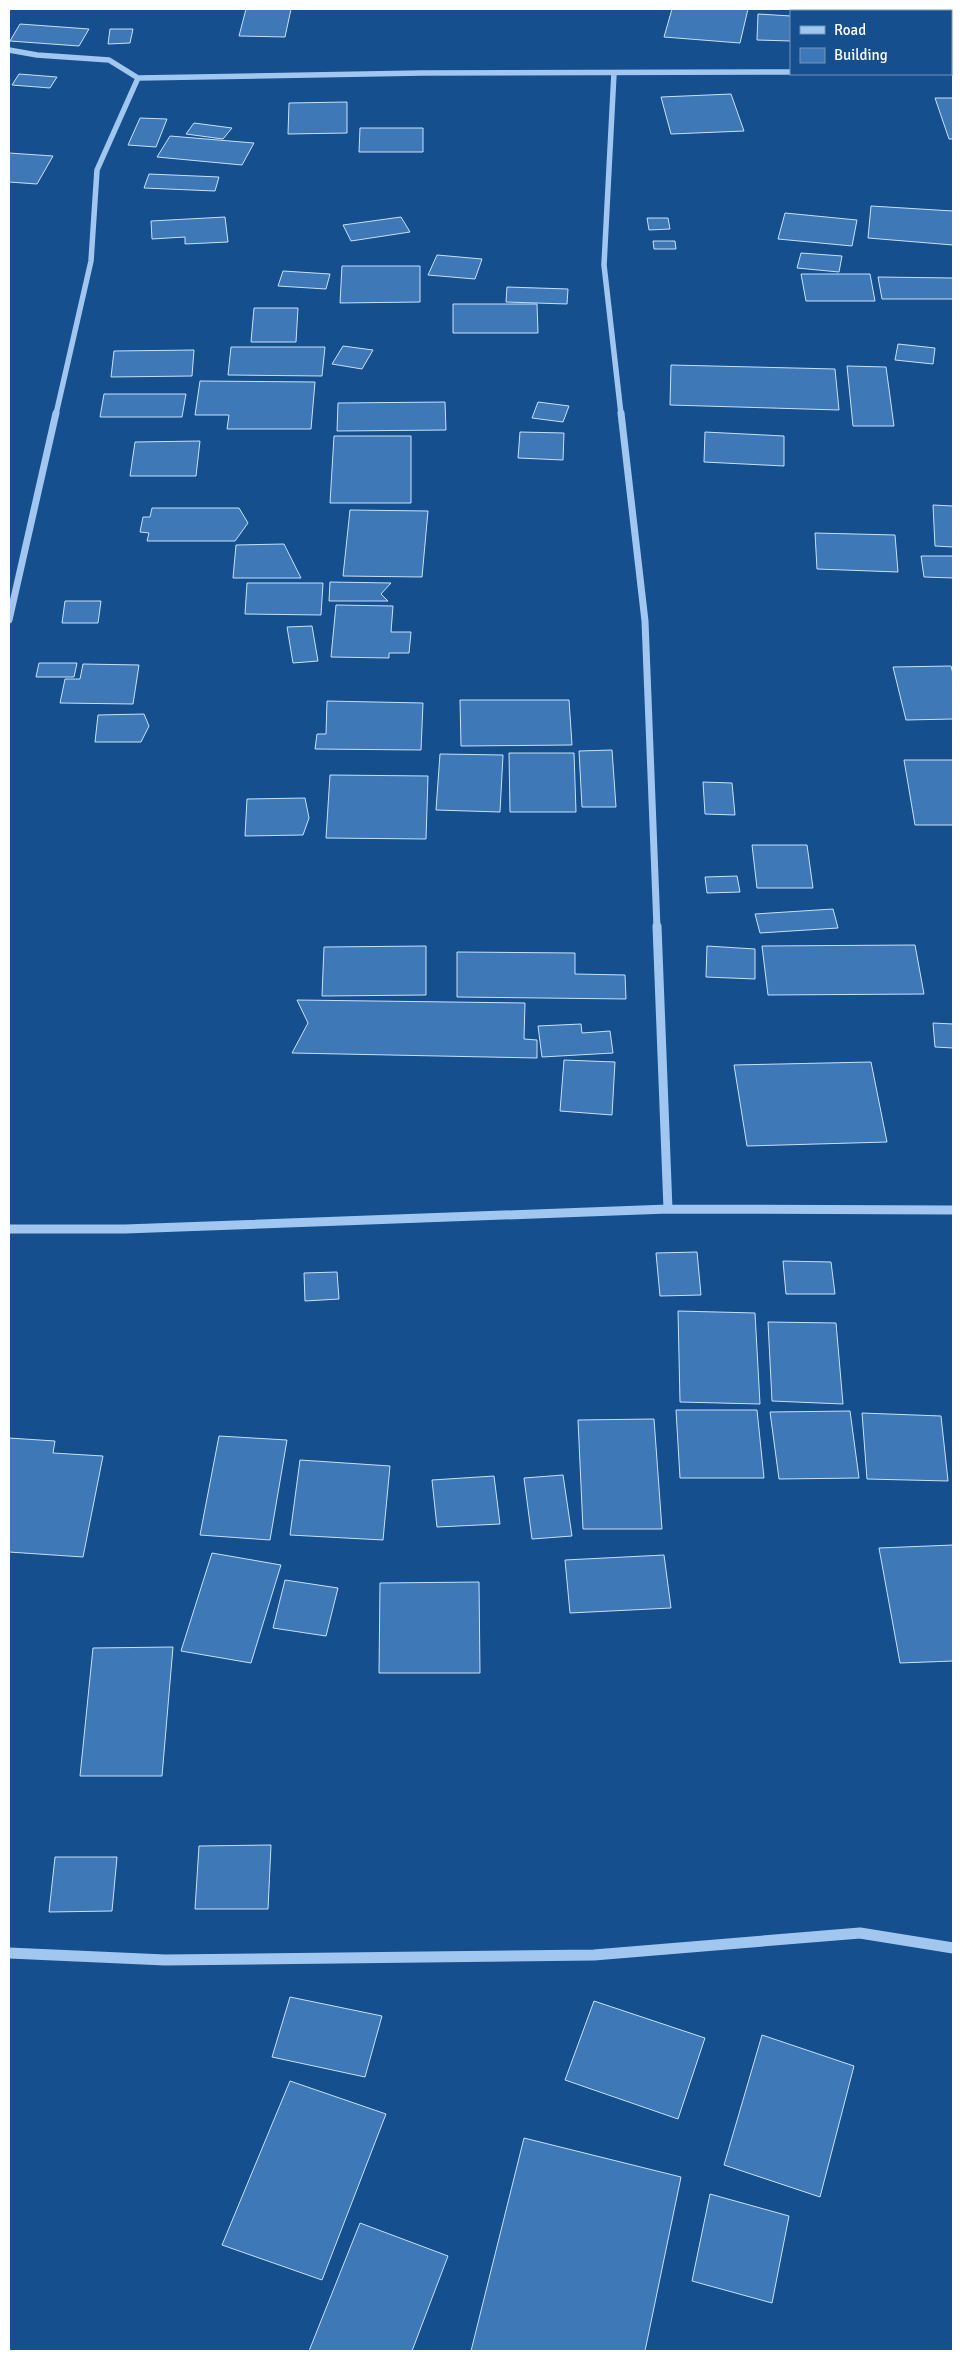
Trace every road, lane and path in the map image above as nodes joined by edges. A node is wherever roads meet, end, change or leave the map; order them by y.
1 (9, 50) edge
2 (614, 72) junction
3 (790, 72) edge
4 (138, 78) junction
5 (9, 620) edge
6 (668, 1209) junction
7 (953, 1210) edge
8 (9, 1229) edge
9 (953, 1948) edge
10 (9, 1953) edge

1 - 4 street
2 - 3 street
2 - 4 street
2 - 6 street
4 - 5 street
6 - 7 street
6 - 8 street
9 - 10 street

